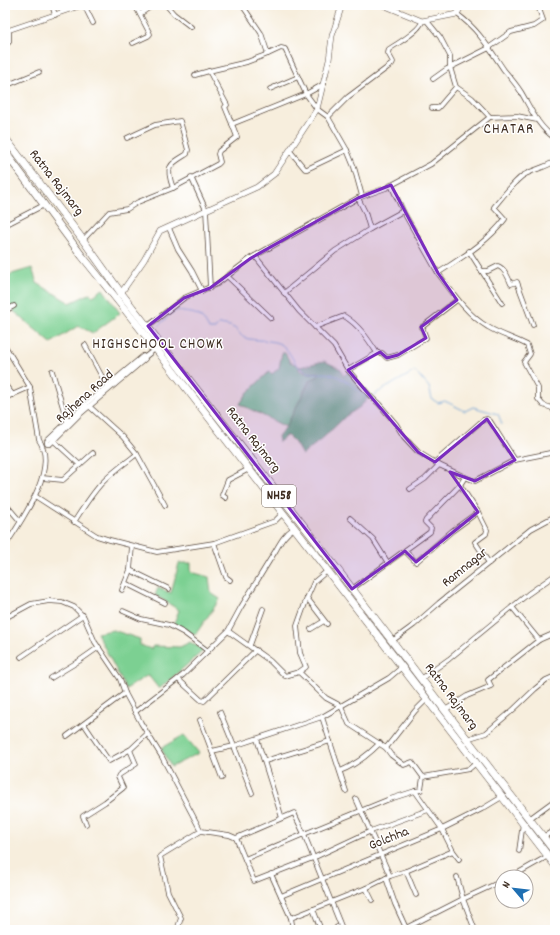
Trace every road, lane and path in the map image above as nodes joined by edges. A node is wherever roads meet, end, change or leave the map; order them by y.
1 (52, 5) edge
2 (84, 5) edge
3 (135, 5) edge
4 (153, 5) edge
5 (166, 5) edge
6 (242, 5) edge
7 (342, 5) edge
8 (383, 5) edge
9 (462, 5) edge
10 (536, 5) edge
11 (140, 14) junction
12 (458, 14) junction
13 (55, 15) junction
14 (425, 21) junction
15 (93, 23) dead end
16 (191, 27) dead end
17 (133, 43) dead end
18 (5, 45) edge
19 (489, 47) junction
20 (268, 54) junction
21 (450, 67) junction
22 (210, 71) junction
23 (39, 72) dead end
24 (196, 75) dead end
25 (298, 77) junction
26 (433, 79) dead end
27 (324, 84) junction
28 (5, 86) edge
29 (456, 87) junction
30 (270, 90) dead end
31 (306, 94) junction
32 (432, 108) dead end
33 (317, 109) junction
34 (328, 117) junction
35 (490, 117) junction
36 (537, 120) junction
37 (232, 124) junction
38 (5, 138) edge
39 (127, 138) dead end
40 (555, 138) edge
41 (347, 150) junction
42 (290, 151) junction
43 (5, 152) edge
44 (555, 161) edge
45 (192, 177) junction
46 (391, 185) junction
47 (173, 188) junction
48 (360, 197) junction
49 (44, 205) junction
50 (206, 210) junction
51 (403, 211) junction
52 (5, 225) edge
53 (168, 228) junction
54 (370, 228) junction
55 (83, 240) junction
56 (469, 251) junction
57 (255, 256) junction
58 (482, 271) junction
59 (438, 273) junction
60 (227, 276) junction
61 (210, 288) junction
62 (202, 291) junction
63 (121, 293) junction
64 (284, 293) junction
65 (457, 300) junction
66 (502, 304) dead end
67 (14, 306) dead end
68 (5, 311) edge
69 (271, 318) dead end
70 (533, 325) dead end
71 (148, 326) junction
72 (315, 327) junction
73 (84, 345) dead end
74 (5, 346) edge
75 (155, 349) junction
76 (377, 353) junction
77 (348, 370) junction
78 (52, 372) dead end
79 (5, 385) edge
80 (110, 385) junction
81 (30, 387) junction
82 (13, 395) junction
83 (5, 398) edge
84 (90, 407) junction
85 (555, 412) edge
86 (77, 414) junction
87 (67, 421) junction
88 (48, 443) junction
89 (555, 452) edge
90 (93, 453) dead end
91 (137, 454) junction
92 (515, 460) junction
93 (437, 464) junction
94 (80, 465) junction
95 (249, 469) junction
96 (42, 478) junction
97 (465, 478) junction
98 (460, 485) junction
99 (410, 489) dead end
100 (35, 496) junction
101 (226, 498) dead end
102 (165, 505) dead end
103 (5, 508) edge
104 (478, 512) junction
105 (283, 513) junction
106 (555, 516) edge
107 (350, 518) dead end
108 (20, 521) junction
109 (74, 522) junction
110 (294, 528) junction
111 (214, 543) junction
112 (5, 546) edge
113 (132, 546) junction
114 (405, 551) junction
115 (489, 563) junction
116 (388, 564) junction
117 (130, 570) junction
118 (327, 571) junction
119 (555, 575) edge
120 (230, 580) dead end
121 (125, 583) junction
122 (169, 589) dead end
123 (352, 589) junction
124 (122, 590) dead end
125 (307, 598) junction
126 (165, 603) dead end
127 (512, 607) junction
128 (263, 609) dead end
129 (123, 611) dead end
130 (83, 615) junction
131 (5, 618) edge
132 (311, 629) dead end
133 (228, 631) junction
134 (555, 633) edge
135 (539, 640) junction
136 (392, 641) junction
137 (250, 645) junction
138 (99, 647) junction
139 (256, 650) junction
140 (208, 651) junction
141 (20, 657) dead end
142 (402, 667) junction
143 (299, 672) junction
144 (555, 676) edge
145 (51, 678) dead end
146 (178, 679) junction
147 (421, 679) junction
148 (124, 693) junction
149 (428, 699) junction
150 (341, 706) junction
151 (445, 710) junction
152 (135, 712) junction
153 (220, 712) dead end
154 (322, 717) junction
155 (200, 720) dead end
156 (84, 724) junction
157 (147, 734) junction
158 (67, 736) dead end
159 (257, 739) junction
160 (467, 739) junction
161 (330, 741) junction
162 (380, 743) junction
163 (234, 746) junction
164 (386, 748) junction
165 (130, 750) junction
166 (212, 751) junction
167 (265, 761) junction
168 (476, 763) junction
169 (340, 771) junction
170 (423, 777) junction
171 (222, 778) dead end
172 (346, 791) dead end
173 (415, 791) junction
174 (252, 793) dead end
175 (502, 797) junction
176 (356, 799) dead end
177 (555, 800) edge
178 (362, 810) junction
179 (428, 810) junction
180 (282, 818) junction
181 (526, 821) junction
182 (86, 824) dead end
183 (442, 829) junction
184 (555, 830) edge
185 (201, 831) junction
186 (371, 831) junction
187 (304, 834) junction
188 (543, 837) junction
189 (236, 838) junction
190 (453, 851) junction
191 (519, 851) dead end
192 (381, 854) junction
193 (552, 854) edge
194 (313, 858) junction
195 (245, 859) junction
196 (459, 859) dead end
197 (555, 865) edge
198 (525, 869) edge
199 (406, 871) junction
200 (271, 874) junction
201 (388, 877) junction
202 (457, 878) dead end
203 (323, 879) junction
204 (494, 885) edge
205 (366, 888) junction
206 (416, 895) dead end
207 (281, 896) junction
208 (463, 899) junction
209 (372, 900) dead end
210 (331, 902) junction
211 (313, 909) junction
212 (291, 918) junction
213 (339, 928) edge
214 (407, 929) edge
215 (177, 930) edge
216 (293, 930) edge
217 (320, 930) edge
218 (473, 930) edge

1 - 13 street
2 - 13 street
2 - 15 street
3 - 11 street
4 - 11 street
5 - 16 street
6 - 20 street
7 - 27 street
8 - 14 street
9 - 12 street
10 - 19 street
11 - 17 street
12 - 14 street
12 - 19 street
13 - 18 street
14 - 21 street
14 - 34 street
19 - 21 street
19 - 36 street
20 - 22 street
20 - 25 street
21 - 26 street
21 - 29 street
22 - 24 street
22 - 37 street
23 - 28 street
25 - 30 street
25 - 31 street
27 - 31 street
27 - 33 street
29 - 32 street
29 - 35 street
31 - 33 street
31 - 37 street
33 - 34 street
33 - 42 street
34 - 41 street
35 - 36 street
35 - 46 street
36 - 40 street
37 - 45 street
38 - 55 highway, Ratna Rajmarg / NH58
39 - 47 street
41 - 42 street
41 - 48 street
42 - 50 street
43 - 49 highway, Ratna Rajmarg / NH58
44 - 56 street
45 - 47 street
45 - 50 street
46 - 48 street
46 - 51 street
47 - 55 street
48 - 54 street
48 - 57 street
49 - 52 street
49 - 75 highway, Ratna Rajmarg / NH58
50 - 53 street
50 - 61 street
51 - 54 street
51 - 59 street
53 - 62 street
53 - 63 street
54 - 64 street
55 - 63 highway, Ratna Rajmarg / NH58
56 - 58 street
56 - 59 street
57 - 60 street
57 - 64 street
58 - 66 street
58 - 70 street
59 - 65 street
60 - 61 street
60 - 69 street
61 - 62 street
62 - 71 street
63 - 71 highway, Ratna Rajmarg / NH58
64 - 72 street
65 - 76 street
65 - 85 street
67 - 68 street
71 - 123 highway, Ratna Rajmarg / NH58
72 - 76 street
72 - 77 street
73 - 80 street
74 - 81 street
75 - 80 street, Rajhena Road
75 - 95 highway, Ratna Rajmarg / NH58
76 - 77 street
77 - 93 street
78 - 87 street
79 - 82 street
80 - 84 street, Rajhena Road
80 - 86 street, Rajhena Road
81 - 82 street
81 - 88 street
82 - 83 street
84 - 86 street, Rajhena Road
84 - 91 street
86 - 87 street, Rajhena Road
86 - 88 street, Rajhena Road
87 - 88 street, Rajhena Road
88 - 94 street
88 - 96 street
89 - 92 street
90 - 94 street
91 - 102 street
91 - 109 street
92 - 93 street
92 - 97 street
93 - 97 street
93 - 99 street
94 - 96 street
95 - 101 street
95 - 105 highway, Ratna Rajmarg / NH58
96 - 100 street
97 - 98 street
98 - 104 street
98 - 114 street
100 - 108 street
100 - 109 street
103 - 108 street
104 - 114 street
104 - 115 street
105 - 110 highway, Ratna Rajmarg / NH58
105 - 111 street
106 - 115 street, Ramnagar
107 - 116 street
108 - 112 street
109 - 113 street
110 - 118 highway, Ratna Rajmarg / NH58
110 - 133 street
111 - 113 street
111 - 120 street
113 - 117 street
114 - 116 street
115 - 136 street, Ramnagar
116 - 123 street
117 - 121 street
117 - 122 street
118 - 125 street
118 - 142 highway, Ratna Rajmarg / NH58
119 - 127 street
121 - 124 street
121 - 126 street
123 - 136 highway, Ratna Rajmarg / NH58
125 - 132 street
125 - 143 street
127 - 135 street
127 - 147 street
128 - 137 street
129 - 140 street
130 - 131 street
130 - 138 street
130 - 141 street
133 - 137 street
133 - 140 street
134 - 135 street
135 - 151 street
136 - 147 highway, Ratna Rajmarg / NH58
137 - 139 street
138 - 145 street
138 - 148 street
139 - 143 street
139 - 146 street
140 - 146 street
142 - 149 highway, Ratna Rajmarg / NH58
142 - 150 street
143 - 150 street
144 - 160 street
146 - 152 street
147 - 151 highway, Ratna Rajmarg / NH58
148 - 152 street
148 - 156 street
149 - 164 street
149 - 168 highway, Ratna Rajmarg / NH58
150 - 154 street
150 - 162 street
151 - 160 highway, Ratna Rajmarg / NH58
152 - 157 street
153 - 163 street
154 - 159 street
154 - 161 street
155 - 166 street
156 - 158 street
156 - 165 street
157 - 165 street
157 - 185 street
159 - 163 street
159 - 167 street
160 - 181 highway, Ratna Rajmarg / NH58
161 - 167 street
161 - 169 street
162 - 164 street
162 - 169 street
163 - 166 street
163 - 174 street
164 - 170 street
165 - 182 street
166 - 171 street
167 - 180 street
168 - 170 street
168 - 175 highway, Ratna Rajmarg / NH58
169 - 172 street
170 - 173 street
173 - 178 street
173 - 179 street
175 - 181 highway, Ratna Rajmarg / NH58
175 - 183 street, Golchha
176 - 178 street
177 - 181 street
178 - 186 street
178 - 187 street
179 - 183 street
179 - 186 street
180 - 187 street
180 - 189 street
181 - 188 highway, Ratna Rajmarg / NH58
181 - 191 street
181 - 193 highway, Ratna Rajmarg / NH58
183 - 190 street
183 - 192 street, Golchha
184 - 188 street
185 - 189 street
185 - 215 street
186 - 192 street
186 - 194 street
187 - 194 street
187 - 195 street
188 - 193 highway, Ratna Rajmarg / NH58
189 - 195 street
190 - 196 street
190 - 199 street
192 - 201 street
192 - 203 street, Golchha
193 - 197 highway, Ratna Rajmarg / NH58
193 - 198 street
194 - 200 street
194 - 203 street
195 - 200 street
199 - 201 street
199 - 206 street
200 - 207 street
201 - 205 street
201 - 214 street
202 - 208 street
203 - 207 street, Golchha
203 - 210 street
204 - 208 street
205 - 209 street
205 - 210 street
207 - 212 street
208 - 214 street
208 - 218 street
210 - 211 street
210 - 213 street
211 - 212 street
211 - 217 street
212 - 216 street

